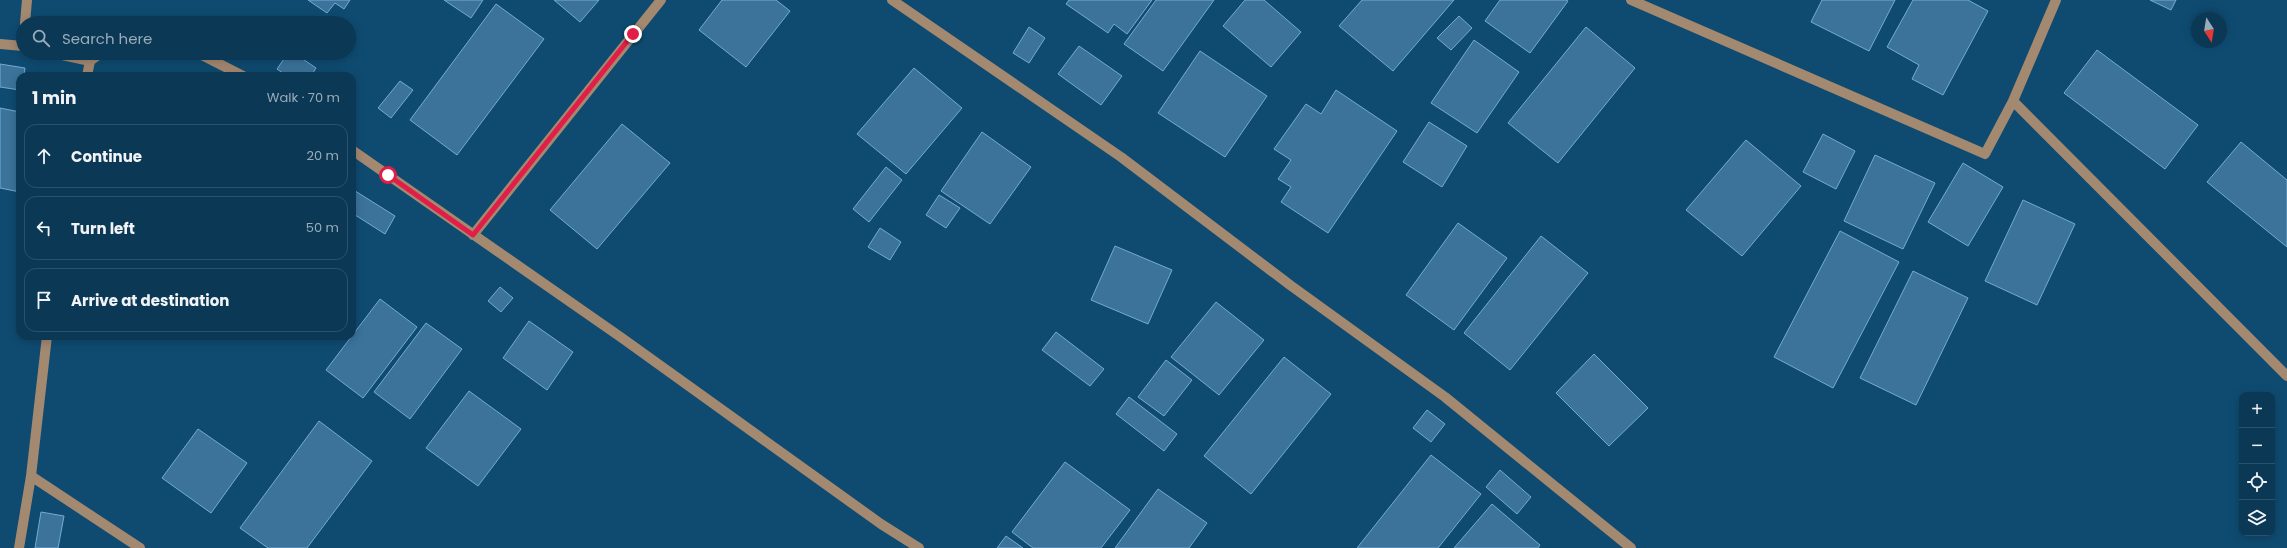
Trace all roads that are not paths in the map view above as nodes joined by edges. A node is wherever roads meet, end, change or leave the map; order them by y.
1 (27, 0) edge
2 (661, 0) edge
3 (892, 0) edge
4 (1631, 0) edge
5 (2056, 0) edge
6 (26, 16) edge
7 (0, 44) edge
8 (16, 45) edge
9 (85, 60) edge
10 (212, 60) edge
11 (90, 61) joint
12 (88, 72) edge
13 (235, 72) edge
14 (2014, 101) junction
15 (356, 153) edge
16 (473, 235) junction
17 (47, 340) edge
18 (2287, 376) edge
19 (31, 476) junction
20 (19, 548) edge
21 (140, 548) edge
22 (919, 548) edge
23 (1631, 548) edge

1 - 6 street
2 - 16 street
3 - 23 street
4 - 14 street
5 - 14 street
7 - 8 street
9 - 11 street
10 - 13 street
11 - 12 street
14 - 18 street
15 - 16 street
16 - 22 street
17 - 19 street
19 - 20 street
19 - 21 street

